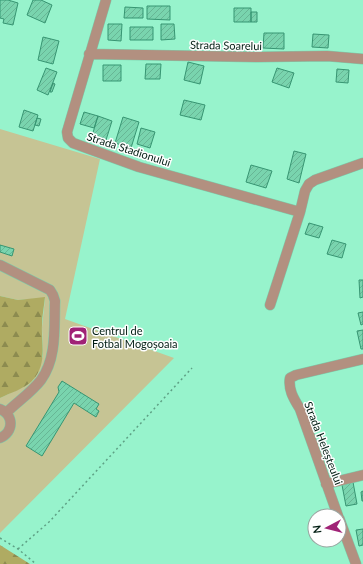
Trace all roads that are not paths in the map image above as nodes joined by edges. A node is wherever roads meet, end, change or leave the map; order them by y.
1 (106, 0) edge
2 (89, 54) junction
3 (363, 59) edge
4 (363, 163) edge
5 (300, 212) junction
6 (0, 264) edge
7 (270, 305) dead end
8 (363, 359) edge
9 (3, 411) edge
10 (0, 438) edge
11 (363, 475) edge
12 (326, 484) junction
13 (335, 508) edge
14 (347, 539) edge
15 (356, 564) edge

1 - 2 street, Strada Stadionului
2 - 3 street, Strada Soarelui
2 - 5 street, Strada Stadionului
4 - 5 street
5 - 7 street
6 - 9 street
8 - 12 street, Strada Heleșteului
9 - 10 street
11 - 12 street
12 - 13 street, Strada Heleșteului
14 - 15 street, Strada Heleșteului

